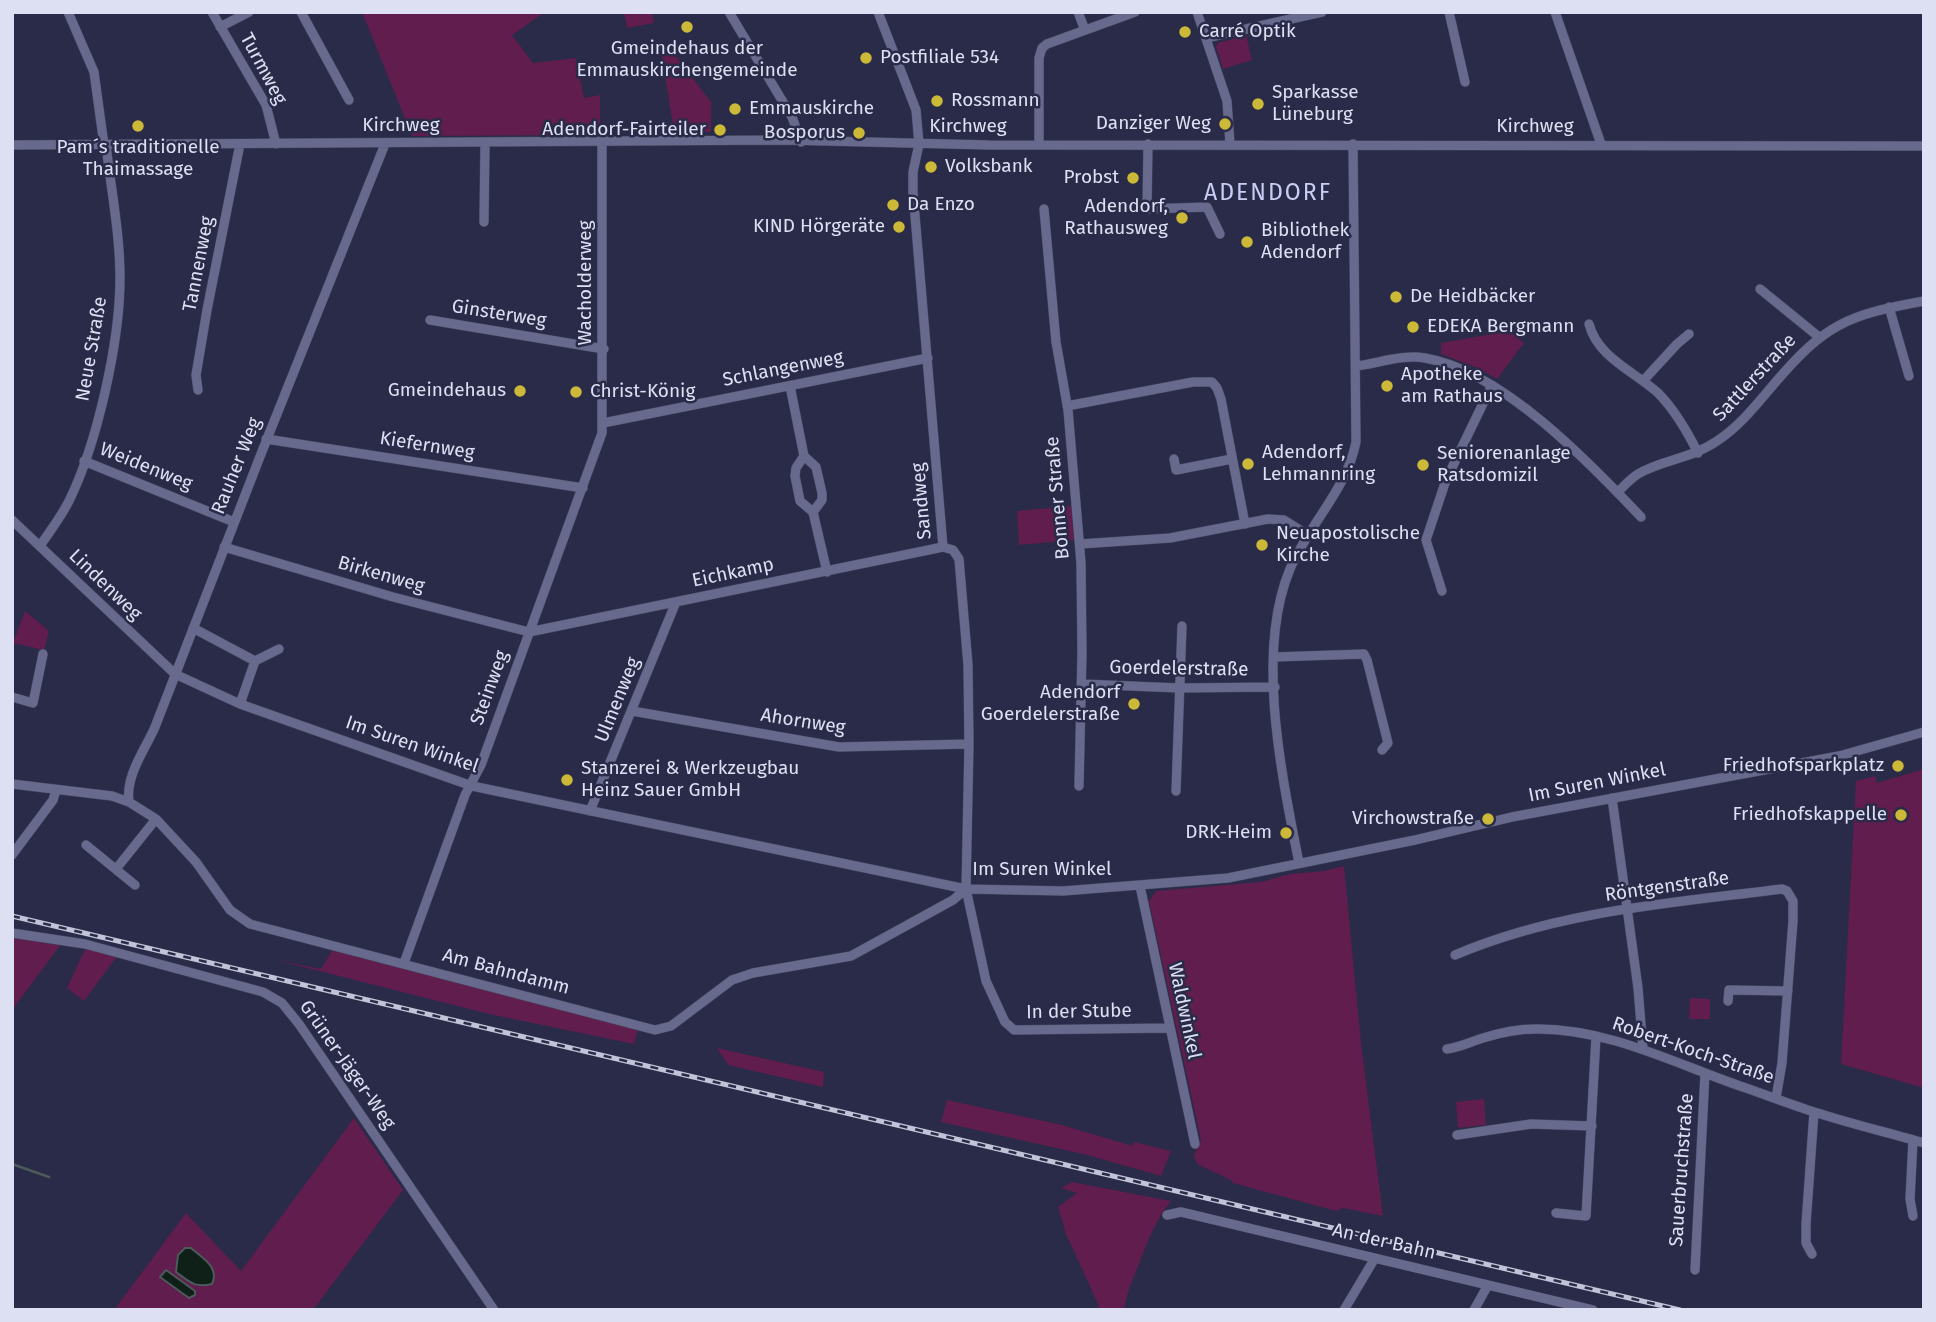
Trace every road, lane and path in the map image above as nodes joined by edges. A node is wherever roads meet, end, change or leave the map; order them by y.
1 (68, 12) edge
2 (212, 12) edge
3 (249, 12) edge
4 (300, 12) edge
5 (729, 12) edge
6 (878, 12) edge
7 (1078, 12) edge
8 (1135, 12) edge
9 (1197, 12) edge
10 (1322, 12) edge
11 (1449, 12) edge
12 (1555, 12) edge
13 (220, 27) junction
14 (1085, 30) junction
15 (1206, 38) junction
16 (1465, 82) dead end
17 (349, 100) dead end
18 (602, 142) junction
19 (801, 142) junction
20 (485, 143) junction
21 (276, 144) junction
22 (386, 144) junction
23 (919, 144) junction
24 (1148, 144) junction
25 (1230, 144) junction
26 (1353, 144) junction
27 (1601, 144) junction
28 (12, 145) edge
29 (105, 145) junction
30 (240, 145) junction
31 (1039, 145) junction
32 (1924, 146) edge
33 (1044, 209) dead end
34 (484, 222) dead end
35 (1220, 233) dead end
36 (1760, 289) dead end
37 (1924, 301) edge
38 (1889, 307) junction
39 (430, 320) dead end
40 (1589, 324) dead end
41 (1689, 334) dead end
42 (1819, 337) junction
43 (604, 349) junction
44 (928, 358) junction
45 (1357, 366) junction
46 (1909, 376) dead end
47 (1643, 380) junction
48 (1492, 385) junction
49 (790, 386) junction
50 (198, 390) dead end
51 (1067, 406) junction
52 (603, 423) junction
53 (266, 439) junction
54 (1698, 453) junction
55 (804, 456) junction
56 (1233, 459) junction
57 (1174, 460) dead end
58 (85, 461) junction
59 (583, 488) junction
60 (1618, 492) junction
61 (813, 512) junction
62 (1641, 517) dead end
63 (12, 520) edge
64 (234, 522) junction
65 (1245, 524) junction
66 (1308, 535) junction
67 (1080, 544) junction
68 (40, 546) junction
69 (224, 547) junction
70 (943, 547) junction
71 (827, 572) junction
72 (1442, 592) dead end
73 (676, 602) junction
74 (1182, 626) dead end
75 (193, 628) junction
76 (529, 632) junction
77 (279, 649) dead end
78 (43, 654) dead end
79 (1274, 657) junction
80 (255, 661) junction
81 (175, 674) junction
82 (1082, 684) junction
83 (1275, 687) junction
84 (1179, 688) junction
85 (12, 697) edge
86 (240, 704) junction
87 (632, 712) junction
88 (1924, 732) edge
89 (969, 744) junction
90 (1382, 750) dead end
91 (12, 784) edge
92 (472, 786) junction
93 (1079, 786) dead end
94 (56, 790) junction
95 (1176, 791) dead end
96 (1612, 798) junction
97 (130, 802) junction
98 (590, 811) junction
99 (156, 819) junction
100 (86, 845) dead end
101 (12, 855) edge
102 (1299, 863) junction
103 (116, 869) junction
104 (135, 885) dead end
105 (1140, 886) junction
106 (966, 889) junction
107 (1628, 909) junction
108 (12, 933) edge
109 (1455, 955) dead end
110 (404, 963) junction
111 (1788, 991) junction
112 (1728, 1001) dead end
113 (1170, 1028) junction
114 (1596, 1037) junction
115 (1643, 1048) junction
116 (1447, 1049) dead end
117 (1706, 1073) junction
118 (1776, 1098) junction
119 (1814, 1112) junction
120 (1592, 1126) junction
121 (1457, 1135) dead end
122 (1913, 1140) junction
123 (1924, 1143) edge
124 (1195, 1144) dead end
125 (1556, 1213) dead end
126 (1167, 1215) dead end
127 (1913, 1216) dead end
128 (1812, 1254) dead end
129 (1376, 1258) junction
130 (1695, 1270) dead end
131 (1488, 1285) junction
132 (1589, 1309) edge
133 (494, 1310) edge
134 (1344, 1310) edge
135 (1474, 1310) edge

1 - 29 street, Neue Straße
2 - 13 street, Turmweg
3 - 13 street
4 - 17 street
5 - 19 street
6 - 23 street, Sandweg
7 - 14 street
8 - 14 street
9 - 15 street
10 - 15 street
11 - 16 street
12 - 27 street
13 - 21 street, Turmweg
14 - 31 street
15 - 25 street
18 - 19 street, Kirchweg
18 - 20 street, Kirchweg
18 - 43 street, Wacholderweg
19 - 23 street, Kirchweg
20 - 22 street, Kirchweg
20 - 34 street
21 - 22 street, Kirchweg
21 - 30 street, Kirchweg
22 - 53 street, Rauher Weg
23 - 31 street, Kirchweg
23 - 44 street, Sandweg
24 - 25 street, Kirchweg
24 - 31 street, Kirchweg
24 - 35 street
25 - 26 street, Kirchweg
26 - 27 street, Kirchweg
26 - 45 street
27 - 32 street, Kirchweg
28 - 29 street, Kirchweg
29 - 30 street, Kirchweg
29 - 58 street, Neue Straße
30 - 50 street, Tannenweg
33 - 51 street, Bonner Straße
36 - 42 street
37 - 38 street, Sattlerstraße
38 - 42 street, Sattlerstraße
38 - 46 street
39 - 43 street, Ginsterweg
40 - 47 street
41 - 47 street
42 - 54 street, Sattlerstraße
43 - 52 street, Wacholderweg
44 - 49 street, Schlangenweg
44 - 70 street, Sandweg
45 - 48 street
45 - 66 street
47 - 54 street
48 - 60 street
48 - 72 street
49 - 52 street, Schlangenweg
49 - 55 street
51 - 56 street
51 - 67 street, Bonner Straße
52 - 59 street, Steinweg
53 - 59 street, Kiefernweg
53 - 64 street, Rauher Weg
54 - 60 street, Sattlerstraße
55 - 61 street
55 - 61 street
56 - 57 street
56 - 65 street
58 - 64 street, Weidenweg
58 - 68 street, Neue Straße
59 - 76 street, Steinweg
60 - 62 street
61 - 71 street
63 - 68 street, Lindenweg
64 - 69 street, Rauher Weg
65 - 66 street
65 - 67 street
66 - 79 street
67 - 82 street, Bonner Straße
68 - 81 street, Lindenweg
69 - 75 street, Rauher Weg
69 - 76 street, Birkenweg
70 - 71 street, Eichkamp
70 - 89 street, Sandweg
71 - 73 street, Eichkamp
73 - 76 street, Eichkamp
73 - 87 street, Ulmenweg
74 - 84 street
75 - 80 street
75 - 81 street, Rauher Weg
76 - 92 street, Steinweg
77 - 80 street
78 - 85 street
79 - 83 street
79 - 90 street
80 - 86 street
81 - 86 street, Im Suren Winkel
81 - 97 street, Rauher Weg
82 - 84 street, Goerdelerstraße
82 - 93 street, Bonner Straße
83 - 84 street, Goerdelerstraße
83 - 102 street
84 - 95 street
86 - 92 street, Im Suren Winkel
87 - 89 street, Ahornweg
87 - 98 street, Ulmenweg
88 - 96 street, Im Suren Winkel
89 - 106 street, Sandweg
91 - 94 street, Am Bahndamm
92 - 98 street, Im Suren Winkel
92 - 110 street, Steinweg
94 - 97 street, Am Bahndamm
94 - 101 street
96 - 102 street, Im Suren Winkel
96 - 107 street
97 - 99 street, Am Bahndamm
98 - 106 street, Im Suren Winkel
99 - 103 street
99 - 110 street, Am Bahndamm
100 - 103 street
102 - 105 street, Im Suren Winkel
103 - 104 street
105 - 106 street, Im Suren Winkel
105 - 113 street, Waldwinkel
106 - 110 street, Am Bahndamm
106 - 113 street, In der Stube
107 - 109 street, Röntgenstraße
107 - 111 street, Röntgenstraße
107 - 115 street
108 - 133 street, Grüner-Jäger-Weg
111 - 112 street
111 - 118 street, Röntgenstraße
113 - 124 street, Waldwinkel
114 - 115 street, Robert-Koch-Straße
114 - 116 street, Robert-Koch-Straße
114 - 120 street
115 - 117 street, Robert-Koch-Straße
117 - 118 street, Robert-Koch-Straße
117 - 130 street, Sauerbruchstraße
118 - 119 street, Robert-Koch-Straße
119 - 122 street, Robert-Koch-Straße
119 - 128 street
120 - 121 street
120 - 125 street
122 - 123 street, Robert-Koch-Straße
122 - 127 street
126 - 129 street, An der Bahn
129 - 131 street, An der Bahn
129 - 134 street
131 - 132 street, An der Bahn
131 - 135 street

